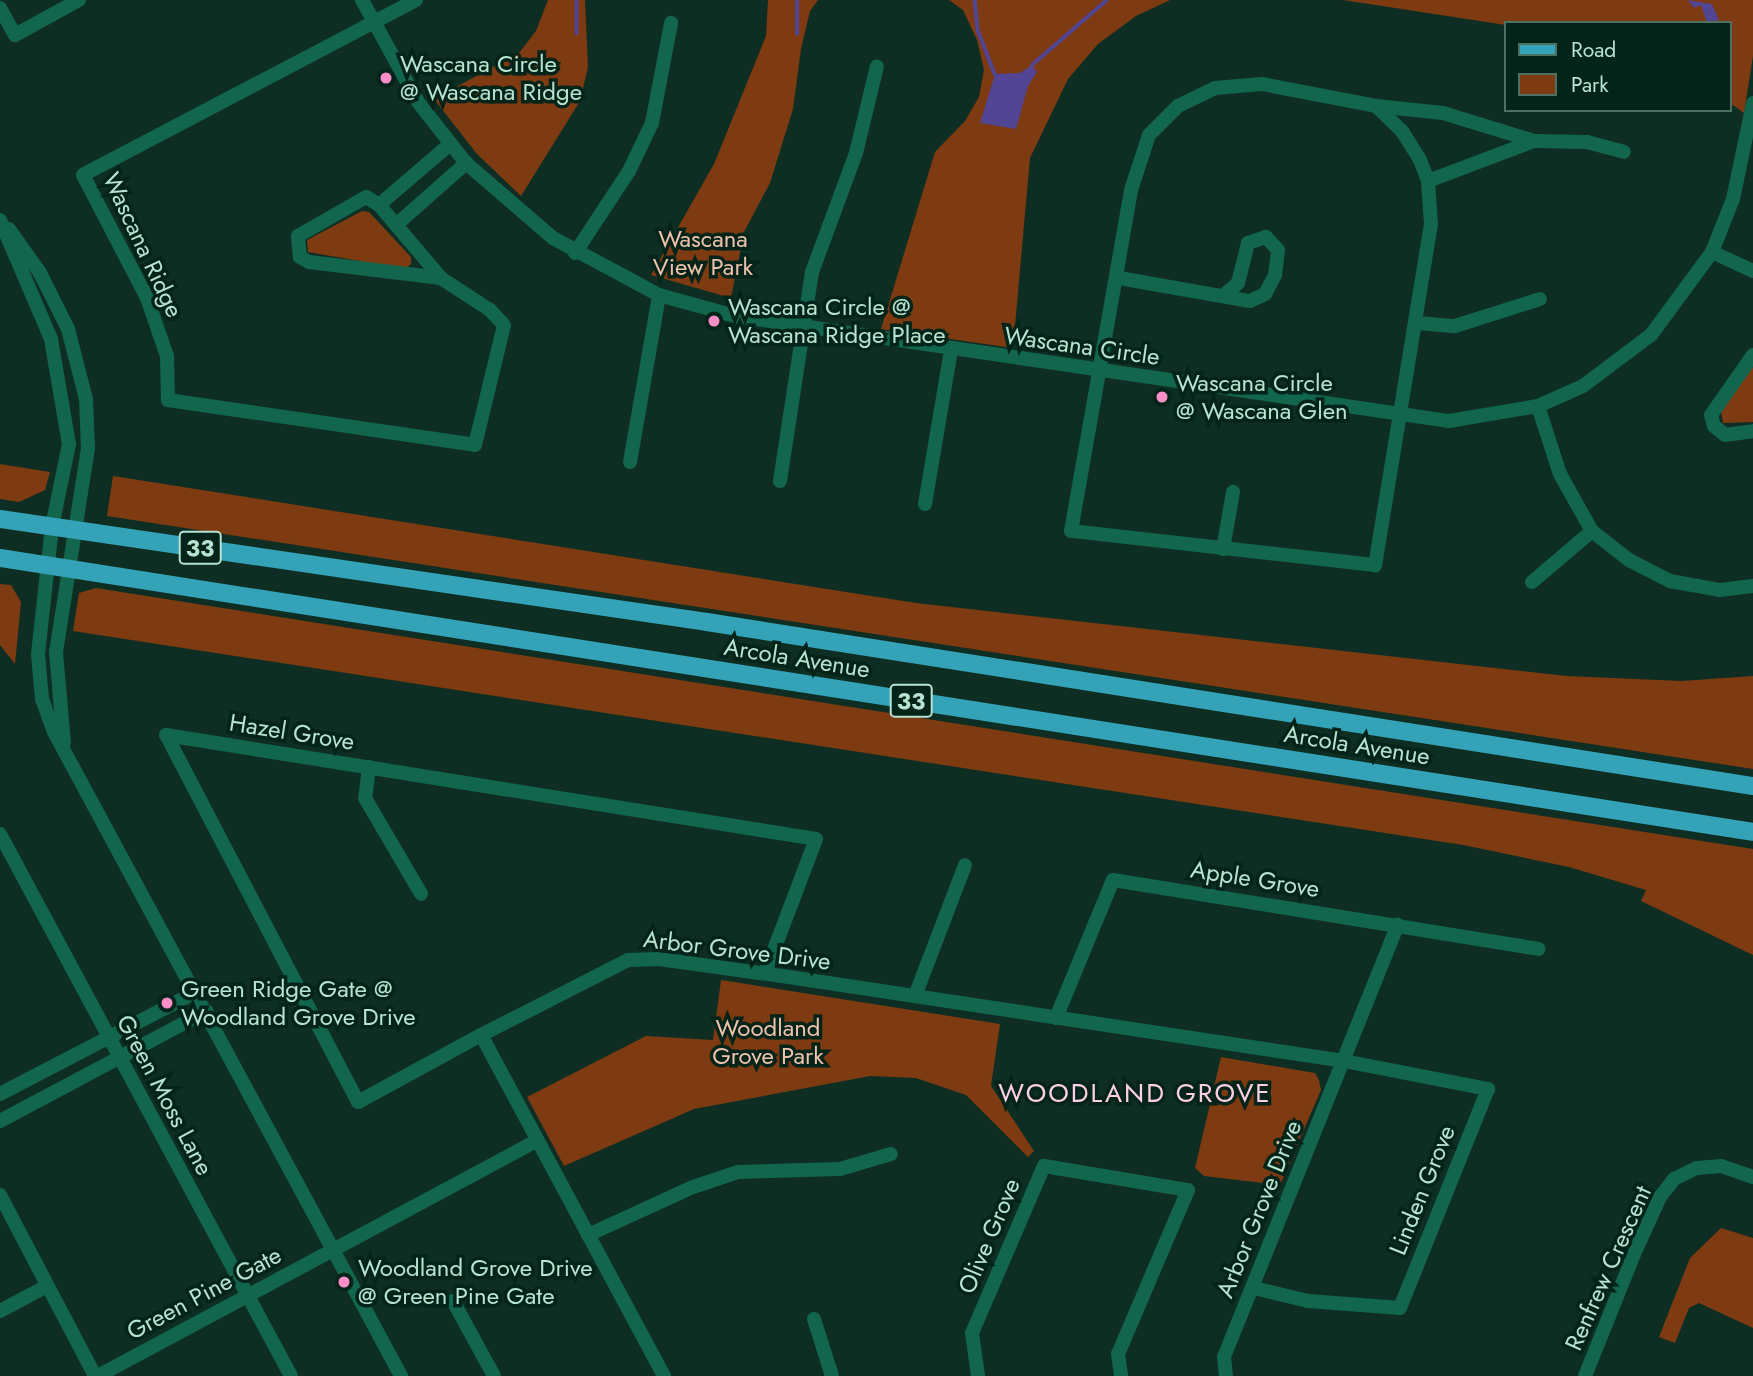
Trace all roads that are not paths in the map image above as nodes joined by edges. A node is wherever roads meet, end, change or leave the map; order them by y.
1 (79, 0) edge
2 (362, 0) edge
3 (416, 0) edge
4 (0, 8) edge
5 (373, 23) junction
6 (671, 23) dead end
7 (877, 66) dead end
8 (1376, 106) junction
9 (1753, 108) edge
10 (1534, 141) junction
11 (449, 145) junction
12 (1624, 152) dead end
13 (466, 163) junction
14 (1428, 181) junction
15 (379, 205) junction
16 (0, 218) edge
17 (396, 225) junction
18 (1712, 252) junction
19 (575, 253) junction
20 (1753, 271) edge
21 (440, 278) junction
22 (1119, 278) junction
23 (659, 295) junction
24 (1224, 295) junction
25 (1540, 299) dead end
26 (1418, 323) junction
27 (804, 327) junction
28 (951, 350) junction
29 (1753, 355) edge
30 (1101, 371) junction
31 (1538, 406) junction
32 (1398, 416) junction
33 (1753, 431) edge
34 (630, 462) dead end
35 (780, 481) dead end
36 (1233, 492) dead end
37 (925, 503) dead end
38 (0, 519) edge
39 (52, 527) junction
40 (73, 530) junction
41 (1592, 531) junction
42 (1223, 549) junction
43 (0, 558) edge
44 (48, 566) junction
45 (68, 569) junction
46 (1532, 582) dead end
47 (1753, 586) edge
48 (66, 754) junction
49 (369, 767) junction
50 (1753, 786) edge
51 (1753, 832) edge
52 (0, 834) edge
53 (965, 865) dead end
54 (421, 894) dead end
55 (1398, 925) junction
56 (1538, 949) dead end
57 (765, 973) junction
58 (197, 992) junction
59 (915, 996) junction
60 (207, 1011) junction
61 (1056, 1018) junction
62 (481, 1035) junction
63 (108, 1036) junction
64 (119, 1058) junction
65 (1344, 1061) junction
66 (0, 1094) edge
67 (0, 1121) edge
68 (537, 1141) junction
69 (891, 1154) dead end
70 (1753, 1177) edge
71 (0, 1195) edge
72 (588, 1235) junction
73 (333, 1250) junction
74 (47, 1286) junction
75 (1254, 1288) junction
76 (248, 1295) junction
77 (453, 1301) dead end
78 (0, 1311) edge
79 (814, 1319) dead end
80 (659, 1375) edge
81 (96, 1376) edge
82 (291, 1376) edge
83 (401, 1376) edge
84 (494, 1376) edge
85 (832, 1376) edge
86 (978, 1376) edge
87 (1121, 1376) edge
88 (1226, 1376) edge
89 (1585, 1376) edge

1 - 4 street
2 - 5 street, Wascana Circle
3 - 5 street
5 - 11 street, Wascana Circle
5 - 21 street, Wascana Ridge
6 - 19 street
7 - 27 street
8 - 10 street
8 - 14 street
8 - 22 street
9 - 18 street, Wascana Circle
10 - 12 street
10 - 14 street
11 - 13 street, Wascana Circle
11 - 15 street
13 - 17 street
13 - 19 street, Wascana Circle
14 - 26 street
15 - 17 street, Wascana Ridge
15 - 21 street, Wascana Ridge
16 - 39 street
16 - 40 street
17 - 21 street, Wascana Ridge
18 - 20 street
18 - 31 street, Wascana Circle
19 - 23 street, Wascana Circle
22 - 24 street
22 - 30 street
23 - 27 street, Wascana Circle
23 - 34 street
24 - 24 street
25 - 26 street
26 - 32 street
27 - 28 street, Wascana Circle
27 - 35 street
28 - 30 street, Wascana Circle
28 - 37 street
29 - 33 street
30 - 32 street, Wascana Circle
30 - 42 street
31 - 32 street, Wascana Circle
31 - 41 street
32 - 42 street
36 - 42 street
38 - 39 main road, Arcola Avenue / 33
39 - 40 main road, Arcola Avenue / 33
39 - 44 street
40 - 45 street
40 - 50 main road, Arcola Avenue / 33
41 - 46 street
41 - 47 street
43 - 44 main road, Arcola Avenue / 33
44 - 45 main road, Arcola Avenue / 33
44 - 48 street
45 - 48 street
45 - 51 main road, Arcola Avenue / 33
48 - 58 street
49 - 54 street
49 - 57 street, Hazel Grove
49 - 62 street, Hazel Grove
52 - 63 street, Green Moss Lane
53 - 59 street
55 - 56 street, Apple Grove
55 - 61 street, Apple Grove
55 - 65 street, Arbor Grove Drive
57 - 59 street, Arbor Grove Drive
57 - 62 street, Arbor Grove Drive
58 - 60 street
58 - 63 street
59 - 61 street, Arbor Grove Drive
60 - 64 street
60 - 73 street
61 - 65 street, Arbor Grove Drive
62 - 68 street
63 - 64 street, Green Moss Lane
63 - 66 street
64 - 67 street
64 - 76 street, Green Moss Lane
65 - 75 street, Arbor Grove Drive
65 - 75 street, Linden Grove
68 - 72 street
68 - 73 street, Green Pine Gate
69 - 72 street
70 - 89 street, Renfrew Crescent
71 - 74 street
72 - 80 street
73 - 76 street, Green Pine Gate
73 - 83 street
74 - 78 street
74 - 81 street
75 - 88 street, Arbor Grove Drive
76 - 81 street, Green Pine Gate
76 - 82 street, Green Moss Lane
77 - 84 street
79 - 85 street
86 - 87 street, Olive Grove

